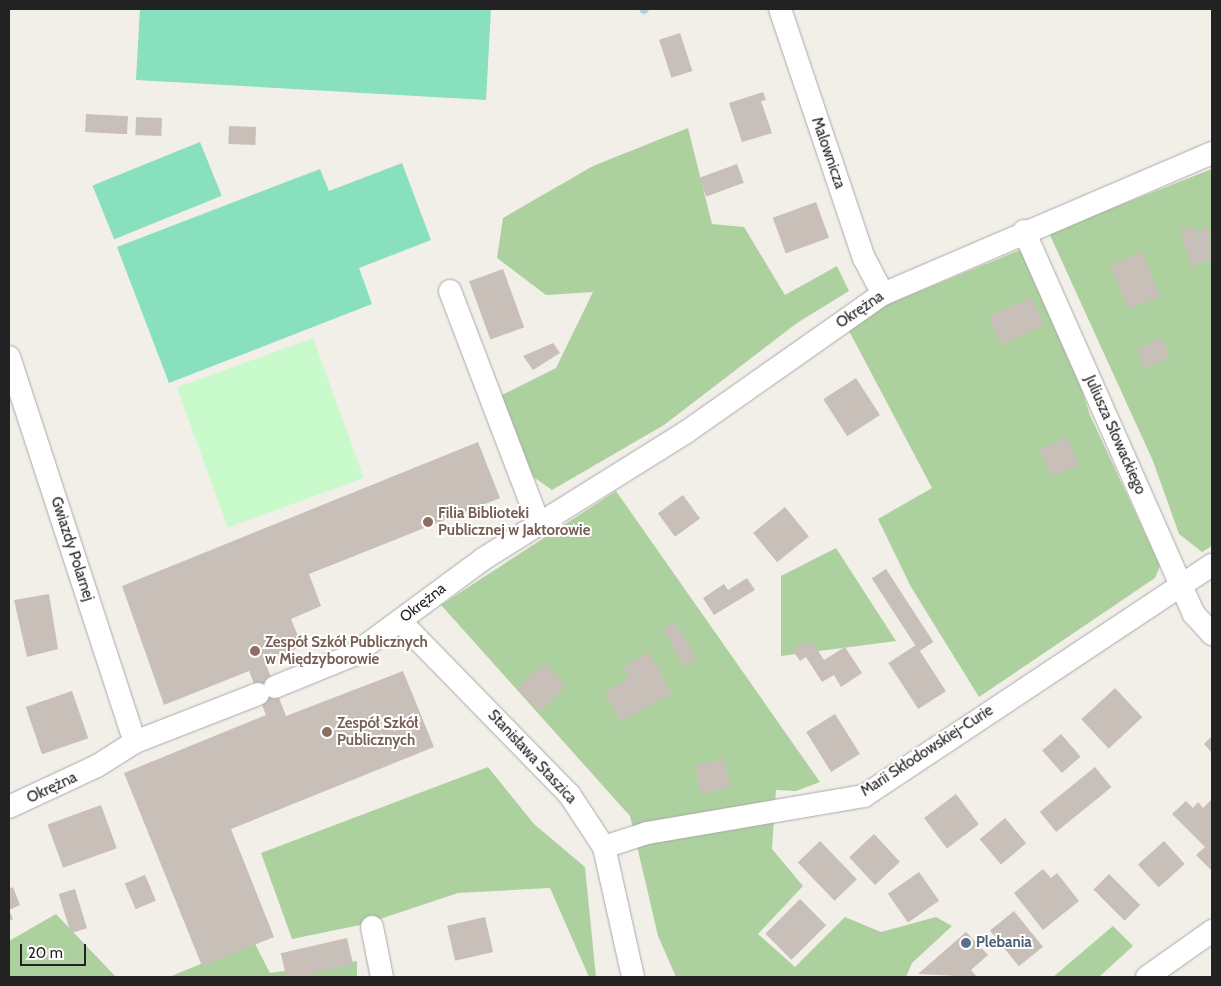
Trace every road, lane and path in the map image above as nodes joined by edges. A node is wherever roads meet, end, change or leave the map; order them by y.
1 (780, 9) edge
2 (1212, 153) edge
3 (1024, 232) junction
4 (450, 291) dead end
5 (883, 294) junction
6 (9, 357) edge
7 (538, 522) junction
8 (1212, 565) edge
9 (1180, 584) junction
10 (400, 621) junction
11 (1212, 634) edge
12 (135, 742) junction
13 (9, 806) edge
14 (604, 847) junction
15 (372, 927) dead end
16 (1212, 931) edge
17 (382, 977) edge
18 (633, 977) edge
19 (1147, 977) edge

1 - 5 street, Malownicza
2 - 3 street, Okrężna
3 - 5 street, Okrężna
3 - 9 street, Juliusza Słowackiego
4 - 7 street
5 - 7 street, Okrężna
6 - 12 street, Gwiazdy Polarnej
7 - 10 street, Okrężna
8 - 9 street, Marii Skłodowskiej-Curie
9 - 11 street, Juliusza Słowackiego
9 - 14 street, Marii Skłodowskiej-Curie
10 - 12 street, Okrężna
10 - 14 street, Stanisława Staszica
12 - 13 street, Okrężna
14 - 18 street, Stanisława Staszica
15 - 17 street
16 - 19 street

